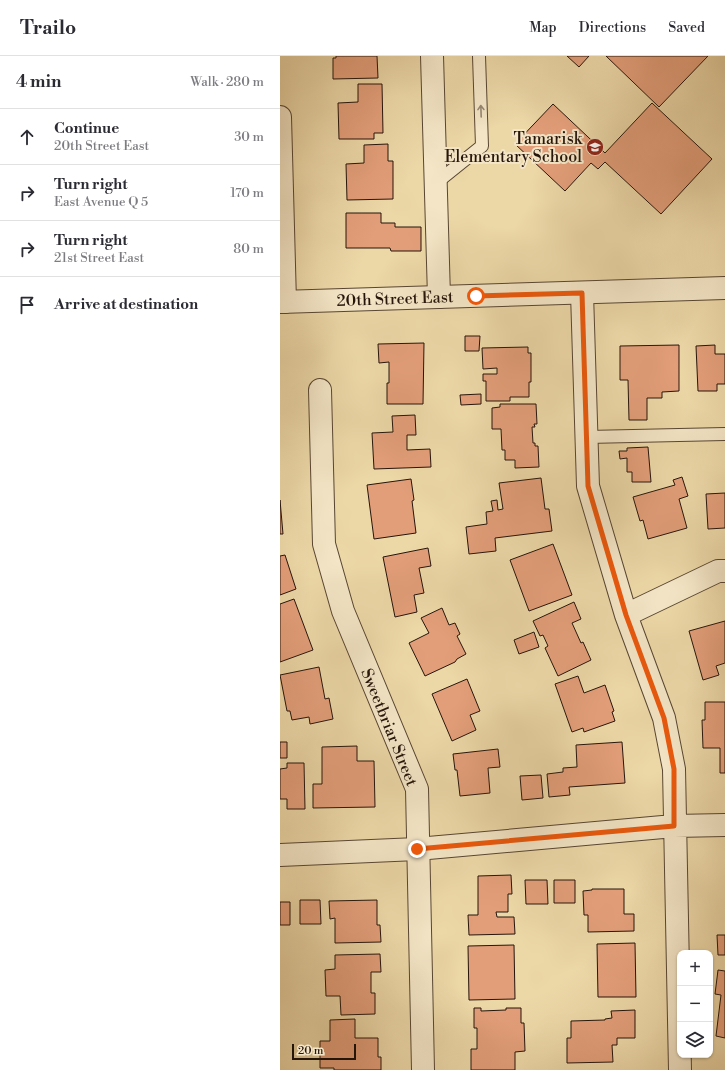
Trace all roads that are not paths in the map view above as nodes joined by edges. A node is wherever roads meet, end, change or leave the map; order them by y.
1 (432, 56) edge
2 (479, 56) edge
3 (280, 117) edge
4 (436, 183) junction
5 (725, 288) edge
6 (582, 293) junction
7 (439, 297) junction
8 (282, 302) edge
9 (320, 390) dead end
10 (725, 434) edge
11 (587, 437) junction
12 (725, 571) edge
13 (626, 615) junction
14 (725, 824) edge
15 (674, 826) junction
16 (417, 849) junction
17 (280, 855) edge
18 (423, 1070) edge
19 (680, 1070) edge

1 - 4 street
4 -> 2 lane
3 - 8 street
4 - 7 street
5 - 6 street, 20th Street East
6 - 7 street, 20th Street East
6 - 11 street
7 - 8 street, 20th Street East
9 - 16 street, Sweetbriar Street
10 - 11 lane
11 - 13 street
12 - 13 street
13 - 15 street
14 - 15 street
15 - 16 street
15 - 19 street
16 - 17 street
16 - 18 street, Sweetbriar Street

